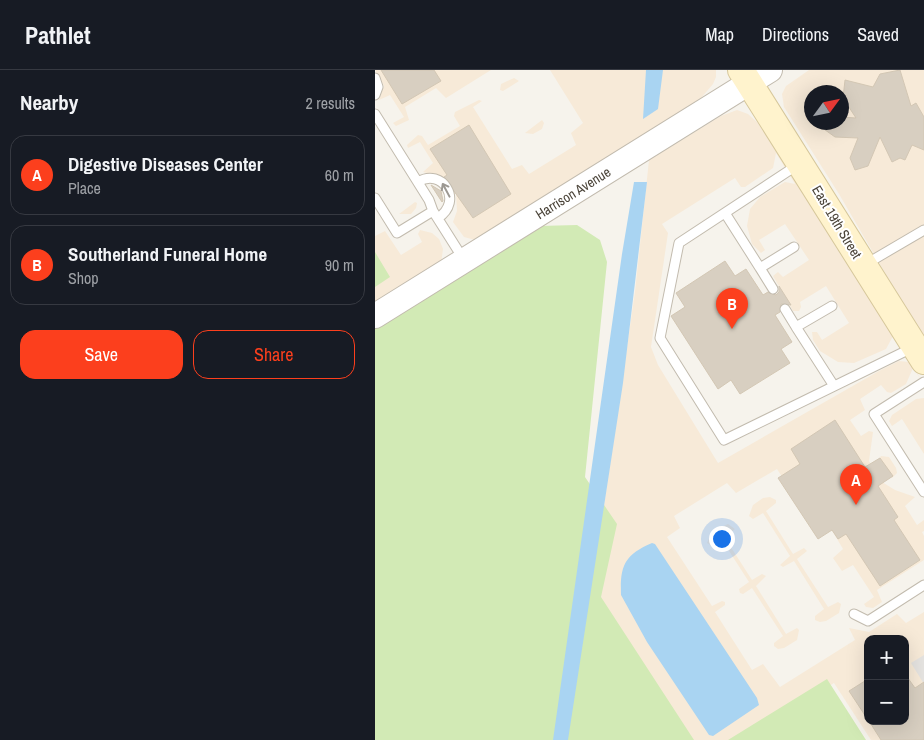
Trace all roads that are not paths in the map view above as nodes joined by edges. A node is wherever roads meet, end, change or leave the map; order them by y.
1 (753, 74) edge
2 (375, 78) edge
3 (375, 95) edge
4 (375, 114) edge
5 (801, 162) junction
6 (418, 182) junction
7 (375, 198) edge
8 (725, 213) junction
9 (435, 215) junction
10 (924, 230) edge
11 (794, 247) dead end
12 (464, 260) junction
13 (864, 266) junction
14 (760, 268) junction
15 (773, 289) dead end
16 (832, 306) dead end
17 (785, 309) dead end
18 (375, 316) edge
19 (796, 327) junction
20 (919, 354) edge
21 (924, 382) edge
22 (834, 386) junction
23 (924, 492) edge
24 (924, 585) edge
25 (854, 614) dead end

1 - 5 main road, East 19th Street
1 - 12 street, Harrison Avenue
2 - 3 lane
4 - 6 lane
5 - 8 lane
5 - 13 main road, East 19th Street
6 - 9 lane
9 -> 6 lane
7 - 9 lane
8 - 14 lane
8 - 22 lane
9 - 12 lane
10 - 13 lane
11 - 14 lane
12 - 18 street, Harrison Avenue
13 - 20 main road, East 19th Street
14 - 15 lane
16 - 19 lane
17 - 19 lane
19 - 22 lane
20 - 22 lane
21 - 23 lane
24 - 25 lane

